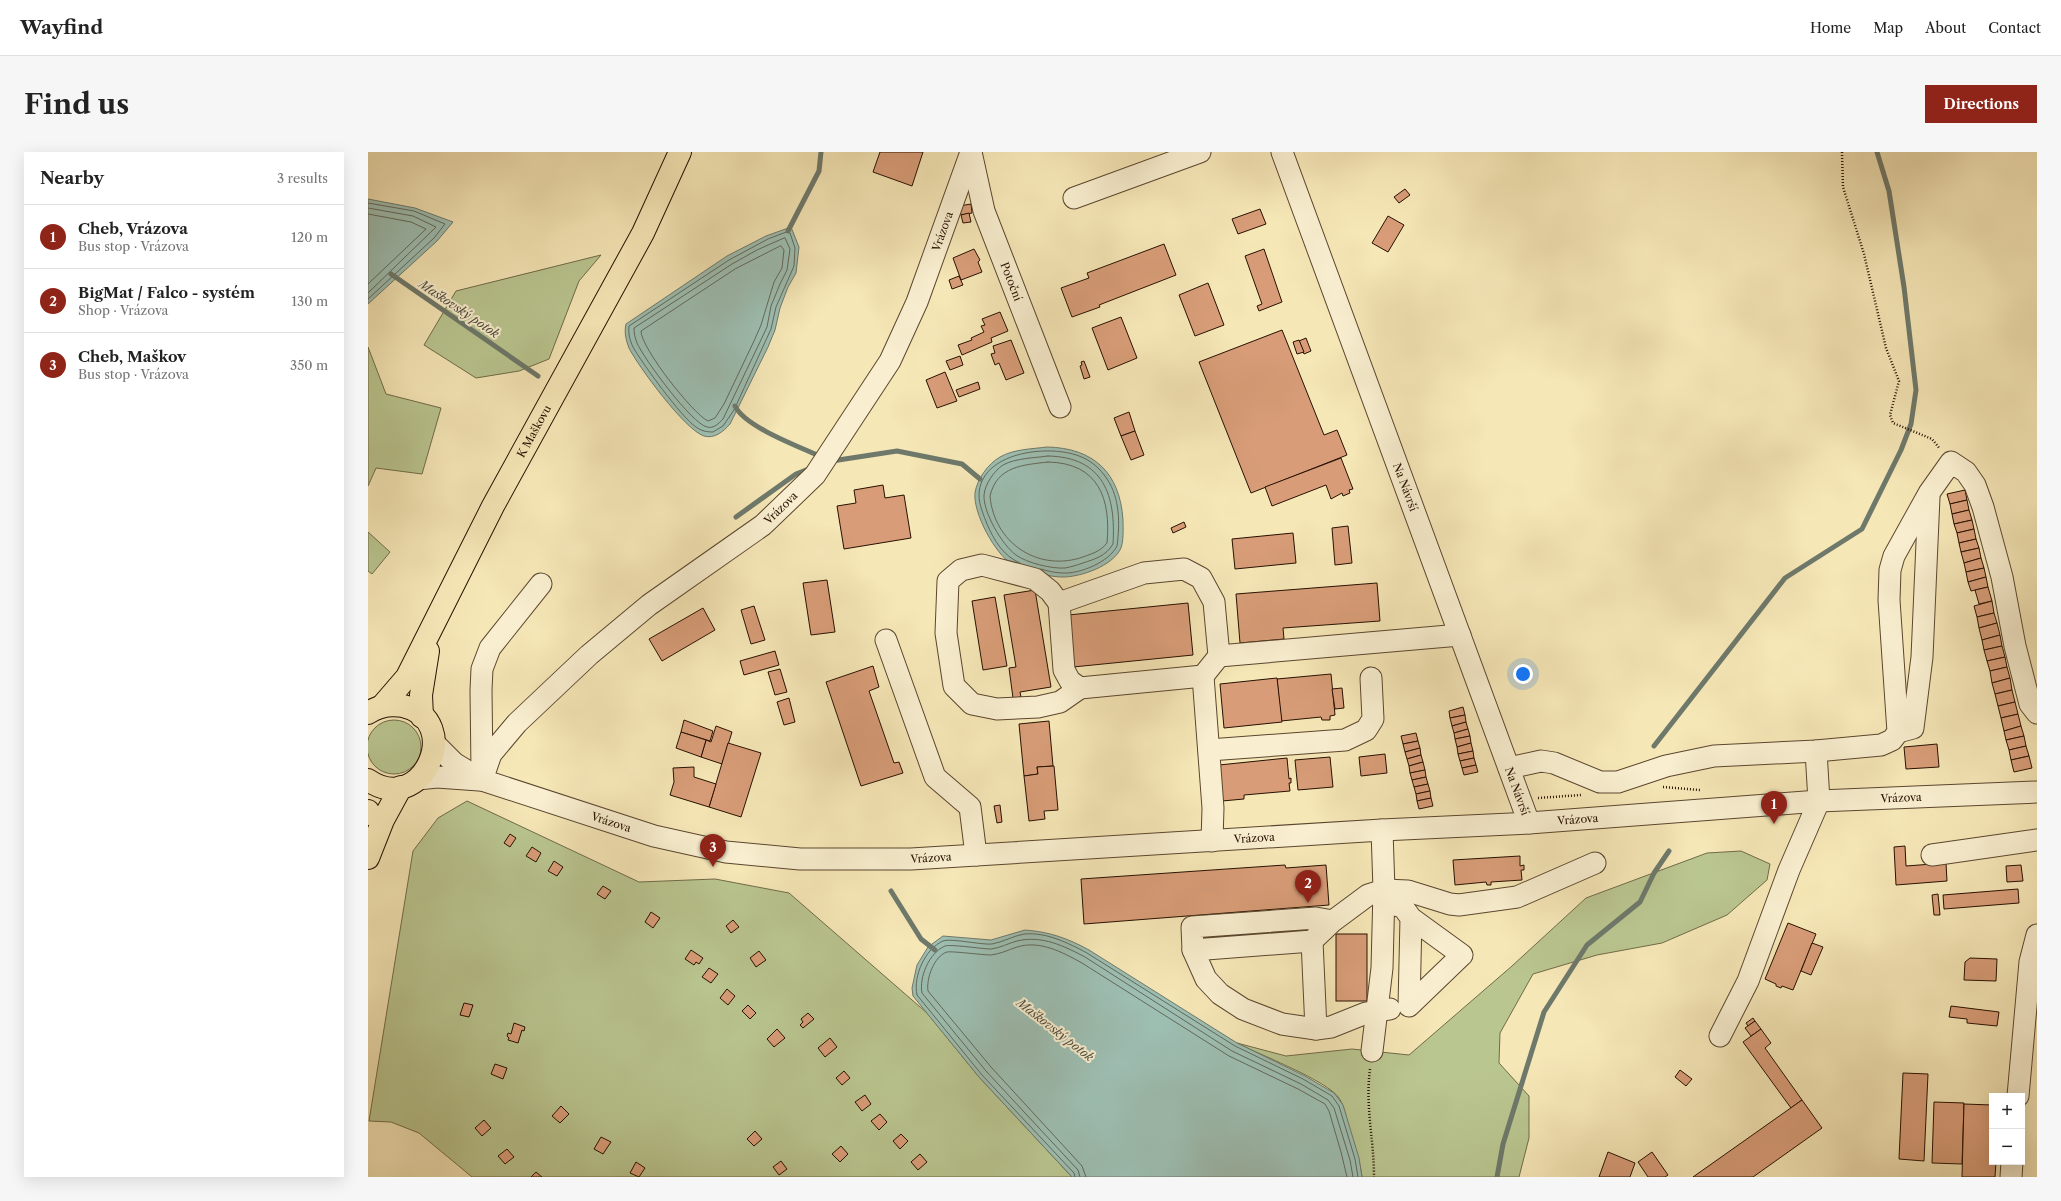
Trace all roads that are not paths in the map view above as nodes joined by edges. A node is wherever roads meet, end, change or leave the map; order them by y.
1 (680, 152) edge
2 (971, 152) edge
3 (1282, 152) edge
4 (1194, 153) edge
5 (1074, 198) dead end
6 (1060, 407) dead end
7 (1929, 493) junction
8 (541, 584) dead end
9 (1059, 603) junction
10 (432, 631) junction
11 (1460, 635) junction
12 (886, 640) dead end
13 (1219, 656) junction
14 (1203, 676) junction
15 (1372, 678) dead end
16 (1080, 688) junction
17 (375, 710) edge
18 (2037, 713) edge
19 (422, 717) junction
20 (1898, 732) junction
21 (434, 743) junction
22 (1208, 750) junction
23 (1816, 751) junction
24 (1509, 768) junction
25 (368, 780) edge
26 (482, 780) junction
27 (410, 783) junction
28 (2037, 792) edge
29 (1819, 801) junction
30 (368, 811) edge
31 (368, 814) edge
32 (1529, 823) junction
33 (1382, 830) junction
34 (2037, 840) edge
35 (1212, 841) junction
36 (976, 855) junction
37 (1932, 855) dead end
38 (368, 858) edge
39 (1595, 863) dead end
40 (1384, 896) junction
41 (1411, 918) junction
42 (1333, 922) junction
43 (2037, 935) edge
44 (1312, 941) junction
45 (1193, 950) junction
46 (1409, 1006) junction
47 (1378, 1012) junction
48 (1316, 1029) junction
49 (1720, 1036) dead end
50 (1372, 1051) road end
51 (2018, 1093) edge
52 (2012, 1165) edge
53 (2011, 1177) edge

1 - 10 main road, K Maškovu
2 - 6 street, Potoční
2 - 26 street, Vrázova
3 - 11 street, Na Návrší
4 - 5 street
7 - 18 street
7 - 20 street
7 - 20 street
8 - 26 street
9 - 13 street
9 - 16 street
9 - 16 street
10 - 17 main road, K Maškovu
10 - 19 main road
11 - 13 street
11 - 24 street, Na Návrší
12 - 36 street
13 - 14 street
14 - 16 street
14 - 22 street
15 - 22 street
17 - 19 main road
19 - 21 main road
20 - 23 street
21 - 26 street, Vrázova
21 - 27 main road
22 - 35 street
23 - 24 street
23 - 29 street
24 - 32 street, Na Návrší
25 - 27 main road
26 - 27 street
26 - 36 street, Vrázova
27 - 38 main road
28 - 29 street, Vrázova
29 - 32 street, Vrázova
29 - 49 street
30 - 31 main road
32 - 33 street, Vrázova
33 - 35 street, Vrázova
33 - 40 street
34 - 37 street
35 - 36 street, Vrázova
39 - 40 street
40 - 41 street
40 - 42 street
40 - 47 street
41 - 46 street
41 - 46 street
42 - 44 street
42 - 45 street
43 - 51 street
44 - 45 street
44 - 48 street
45 - 48 street
46 - 47 street
47 - 48 street
47 - 50 street
52 - 53 street

